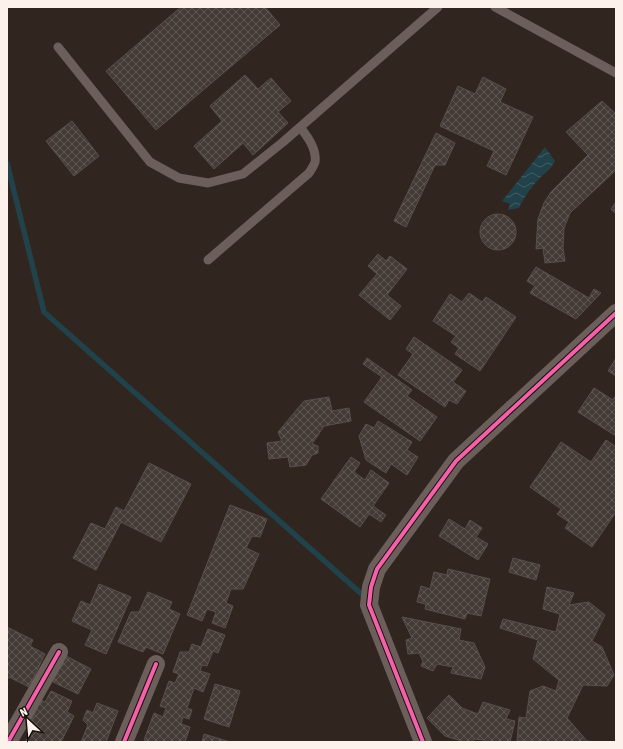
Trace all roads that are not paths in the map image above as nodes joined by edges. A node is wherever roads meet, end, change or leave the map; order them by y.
1 (438, 7) edge
2 (495, 7) edge
3 (58, 47) dead end
4 (616, 73) edge
5 (300, 127) junction
6 (208, 260) dead end
7 (616, 313) edge
8 (59, 652) dead end
9 (156, 664) dead end
10 (8, 742) edge
11 (124, 742) edge
12 (423, 742) edge

1 - 5 lane
2 - 4 lane
3 - 5 lane
5 - 6 lane
7 - 12 street
8 - 10 street
9 - 11 street

